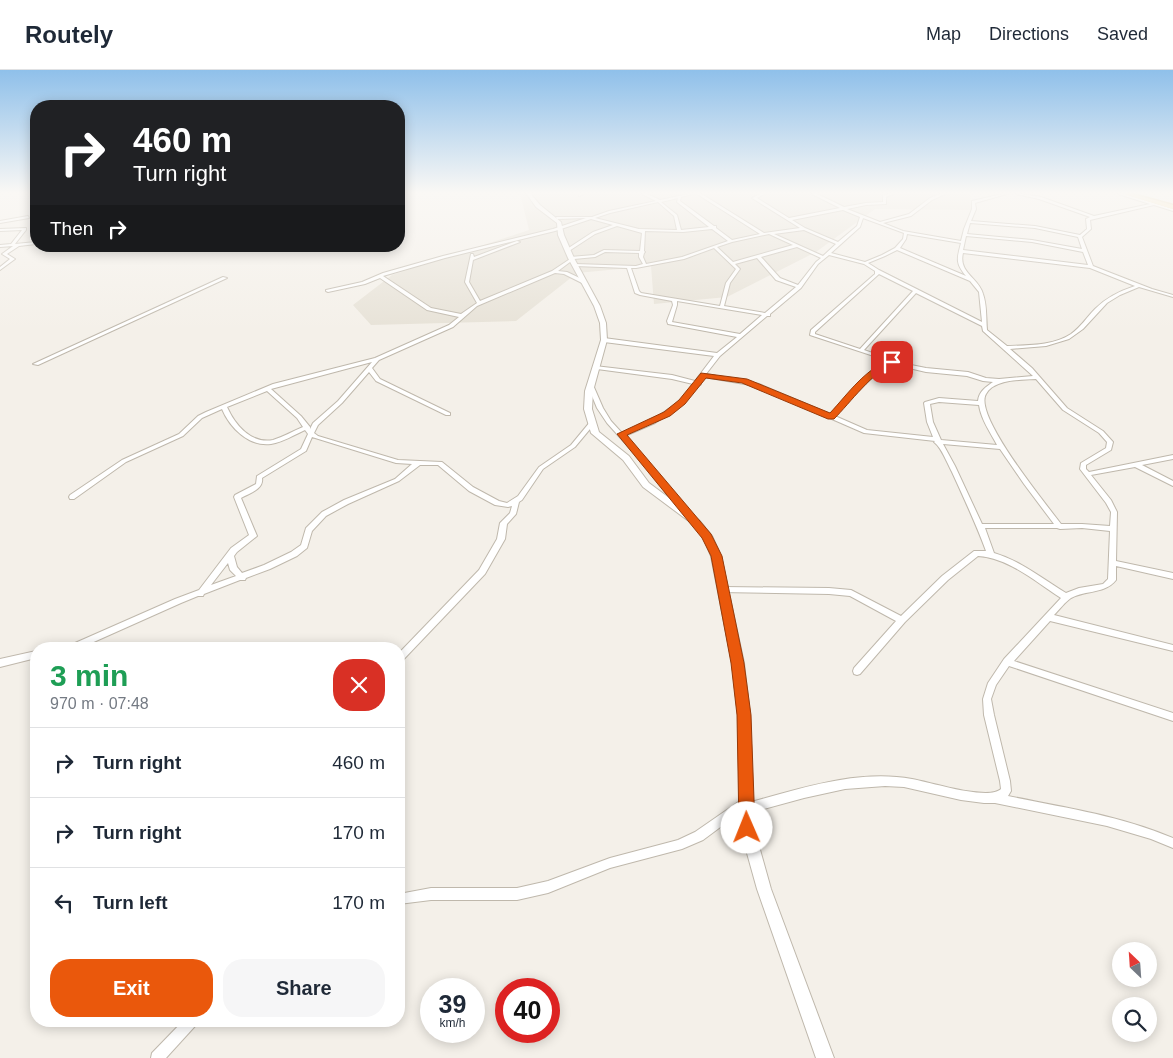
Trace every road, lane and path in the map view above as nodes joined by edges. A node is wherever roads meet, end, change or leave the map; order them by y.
1 (19, 239) edge
2 (517, 239) edge
3 (525, 239) edge
4 (564, 239) edge
5 (588, 239) edge
6 (644, 239) edge
7 (729, 239) edge
8 (740, 239) edge
9 (781, 239) edge
10 (828, 239) edge
11 (842, 239) edge
12 (903, 239) edge
13 (964, 239) edge
14 (968, 239) edge
15 (1081, 239) edge
16 (731, 241) junction
17 (837, 243) junction
18 (30, 244) edge
19 (15, 245) junction
20 (795, 246) junction
21 (715, 247) junction
22 (481, 248) junction
23 (897, 248) junction
24 (0, 249) edge
25 (960, 250) junction
26 (1086, 251) junction
27 (643, 252) junction
28 (828, 253) junction
29 (758, 256) junction
30 (823, 257) junction
31 (571, 258) junction
32 (471, 259) junction
33 (733, 263) junction
34 (865, 263) junction
35 (645, 265) junction
36 (1091, 267) junction
37 (629, 268) junction
38 (0, 269) edge
39 (877, 271) junction
40 (554, 272) junction
41 (380, 276) junction
42 (225, 278) dead end
43 (973, 281) junction
44 (584, 282) junction
45 (1138, 286) junction
46 (799, 287) junction
47 (916, 290) junction
48 (328, 291) dead end
49 (1173, 296) edge
50 (674, 299) junction
51 (479, 303) junction
52 (722, 306) junction
53 (768, 315) junction
54 (462, 316) junction
55 (983, 324) junction
56 (742, 336) junction
57 (604, 340) junction
58 (1007, 348) junction
59 (862, 349) junction
60 (718, 355) junction
61 (377, 359) junction
62 (363, 362) junction
63 (899, 363) junction
64 (36, 364) dead end
65 (370, 367) junction
66 (597, 367) junction
67 (704, 375) junction
68 (1036, 377) junction
69 (1000, 381) junction
70 (698, 384) junction
71 (591, 386) junction
72 (267, 388) junction
73 (982, 403) junction
74 (224, 406) junction
75 (448, 414) dead end
76 (831, 417) junction
77 (592, 423) junction
78 (308, 429) junction
79 (622, 434) junction
80 (936, 441) junction
81 (1003, 447) junction
82 (1173, 457) edge
83 (418, 463) junction
84 (1137, 465) junction
85 (1087, 474) junction
86 (1173, 484) edge
87 (72, 497) dead end
88 (516, 502) junction
89 (686, 514) junction
90 (981, 526) junction
91 (1060, 526) junction
92 (1114, 529) junction
93 (990, 554) junction
94 (230, 556) junction
95 (1114, 563) junction
96 (1173, 576) edge
97 (242, 578) junction
98 (723, 590) junction
99 (200, 594) junction
100 (1066, 597) junction
101 (1048, 617) junction
102 (902, 620) junction
103 (86, 642) edge
104 (1173, 648) edge
105 (405, 652) edge
106 (30, 656) edge
107 (1007, 662) junction
108 (0, 663) edge
109 (856, 671) dead end
110 (1173, 717) edge
111 (995, 798) junction
112 (747, 805) junction
113 (1173, 843) edge
114 (405, 898) edge
115 (186, 1027) edge
116 (157, 1058) edge
117 (825, 1058) edge

1 - 19 street
2 - 22 street
3 - 32 street
4 - 31 street
5 - 31 street
6 - 27 street
7 - 16 street
8 - 16 street
9 - 20 street
10 - 17 street
11 - 17 street
12 - 23 street
13 - 25 street
14 - 26 street
15 - 26 street
16 - 21 street
17 - 28 street
18 - 19 street
19 - 24 street
19 - 38 street
20 - 29 street
20 - 30 street
21 - 33 street
21 - 35 street
22 - 32 street
22 - 41 street
23 - 34 street
23 - 43 street
25 - 36 street
25 - 43 street
26 - 36 street
27 - 31 street
27 - 35 street
28 - 30 street
28 - 34 street
29 - 33 street
29 - 46 street
30 - 46 street
31 - 37 street
31 - 40 street
31 - 44 street
32 - 51 street
33 - 52 street
34 - 39 street
35 - 37 street
36 - 45 street
37 - 50 street
39 - 47 street
39 - 59 street
40 - 44 street
40 - 51 street
41 - 48 street
41 - 54 street
42 - 64 street
43 - 55 street
44 - 57 street
45 - 49 street
45 - 58 street
46 - 53 street
47 - 55 street
47 - 59 street
50 - 52 street
50 - 56 street
51 - 54 street
52 - 53 street
53 - 56 street
54 - 61 street
55 - 58 street
56 - 60 street
57 - 60 street
57 - 66 street
58 - 68 street
59 - 63 street
60 - 67 street
61 - 62 street
61 - 65 street
62 - 65 street
62 - 72 street
63 - 69 street
63 - 76 street
65 - 75 street
65 - 78 street
66 - 70 street
66 - 71 street
67 - 70 street
67 - 76 street
68 - 69 street
68 - 85 street
69 - 73 street
70 - 79 street
71 - 77 street
71 - 79 street
72 - 74 street
72 - 78 street
73 - 80 street
73 - 81 street
74 - 78 street
74 - 87 street
76 - 80 street
77 - 88 street
77 - 89 street
78 - 83 street
78 - 94 street
79 - 89 street
80 - 81 street
80 - 90 street
81 - 91 street
82 - 84 street
83 - 88 street
83 - 97 street
84 - 85 street
84 - 86 street
85 - 92 street
88 - 105 street
89 - 98 street
90 - 91 street
90 - 93 street
91 - 92 street
92 - 95 street
93 - 100 street
93 - 102 street
94 - 97 street
94 - 99 street
95 - 96 street
95 - 100 street
97 - 99 street
98 - 102 street
98 - 112 street
99 - 103 street
100 - 101 street
101 - 104 street
101 - 107 street
102 - 109 street
106 - 108 street
107 - 110 street
107 - 111 street
111 - 112 street
111 - 113 street
112 - 114 street
112 - 117 street
115 - 116 street

